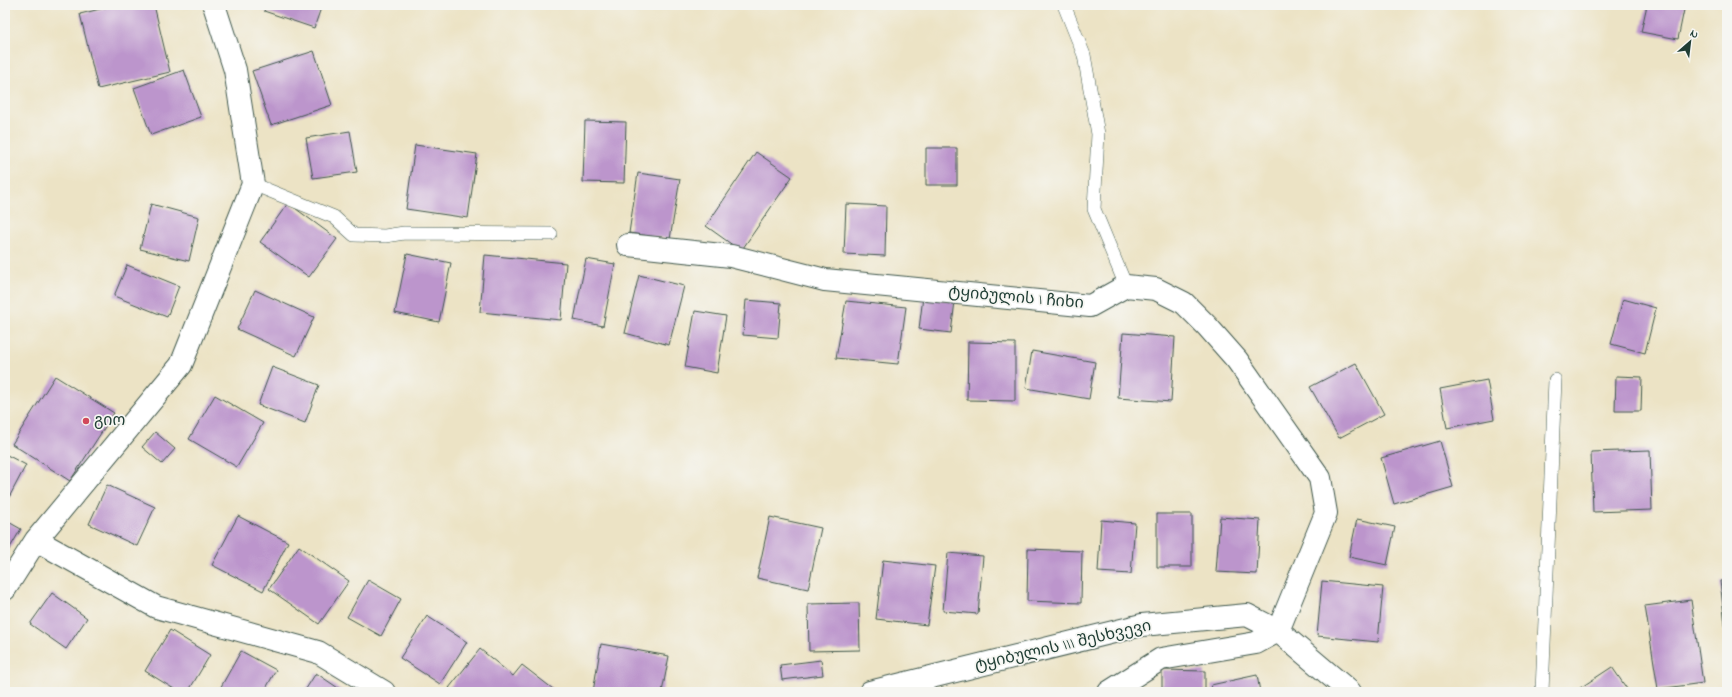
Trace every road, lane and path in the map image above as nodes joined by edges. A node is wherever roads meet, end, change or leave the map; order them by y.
1 (214, 5) edge
2 (1064, 5) edge
3 (253, 184) junction
4 (551, 234) dead end
5 (628, 245) dead end
6 (1126, 286) junction
7 (1555, 380) dead end
8 (36, 540) junction
9 (5, 589) edge
10 (1278, 631) junction
11 (384, 692) edge
12 (870, 692) edge
13 (1109, 692) edge
14 (1350, 692) edge
15 (1542, 692) edge

1 - 3 street
2 - 6 lane
3 - 4 lane
3 - 8 street
5 - 6 street, ტყიბულის I ჩიხი
6 - 10 street
7 - 15 lane
8 - 9 street
8 - 11 street
10 - 12 street, ტყიბულის III შესხვევი
10 - 13 street
10 - 14 street, ტყიბულის III შესხვევი

